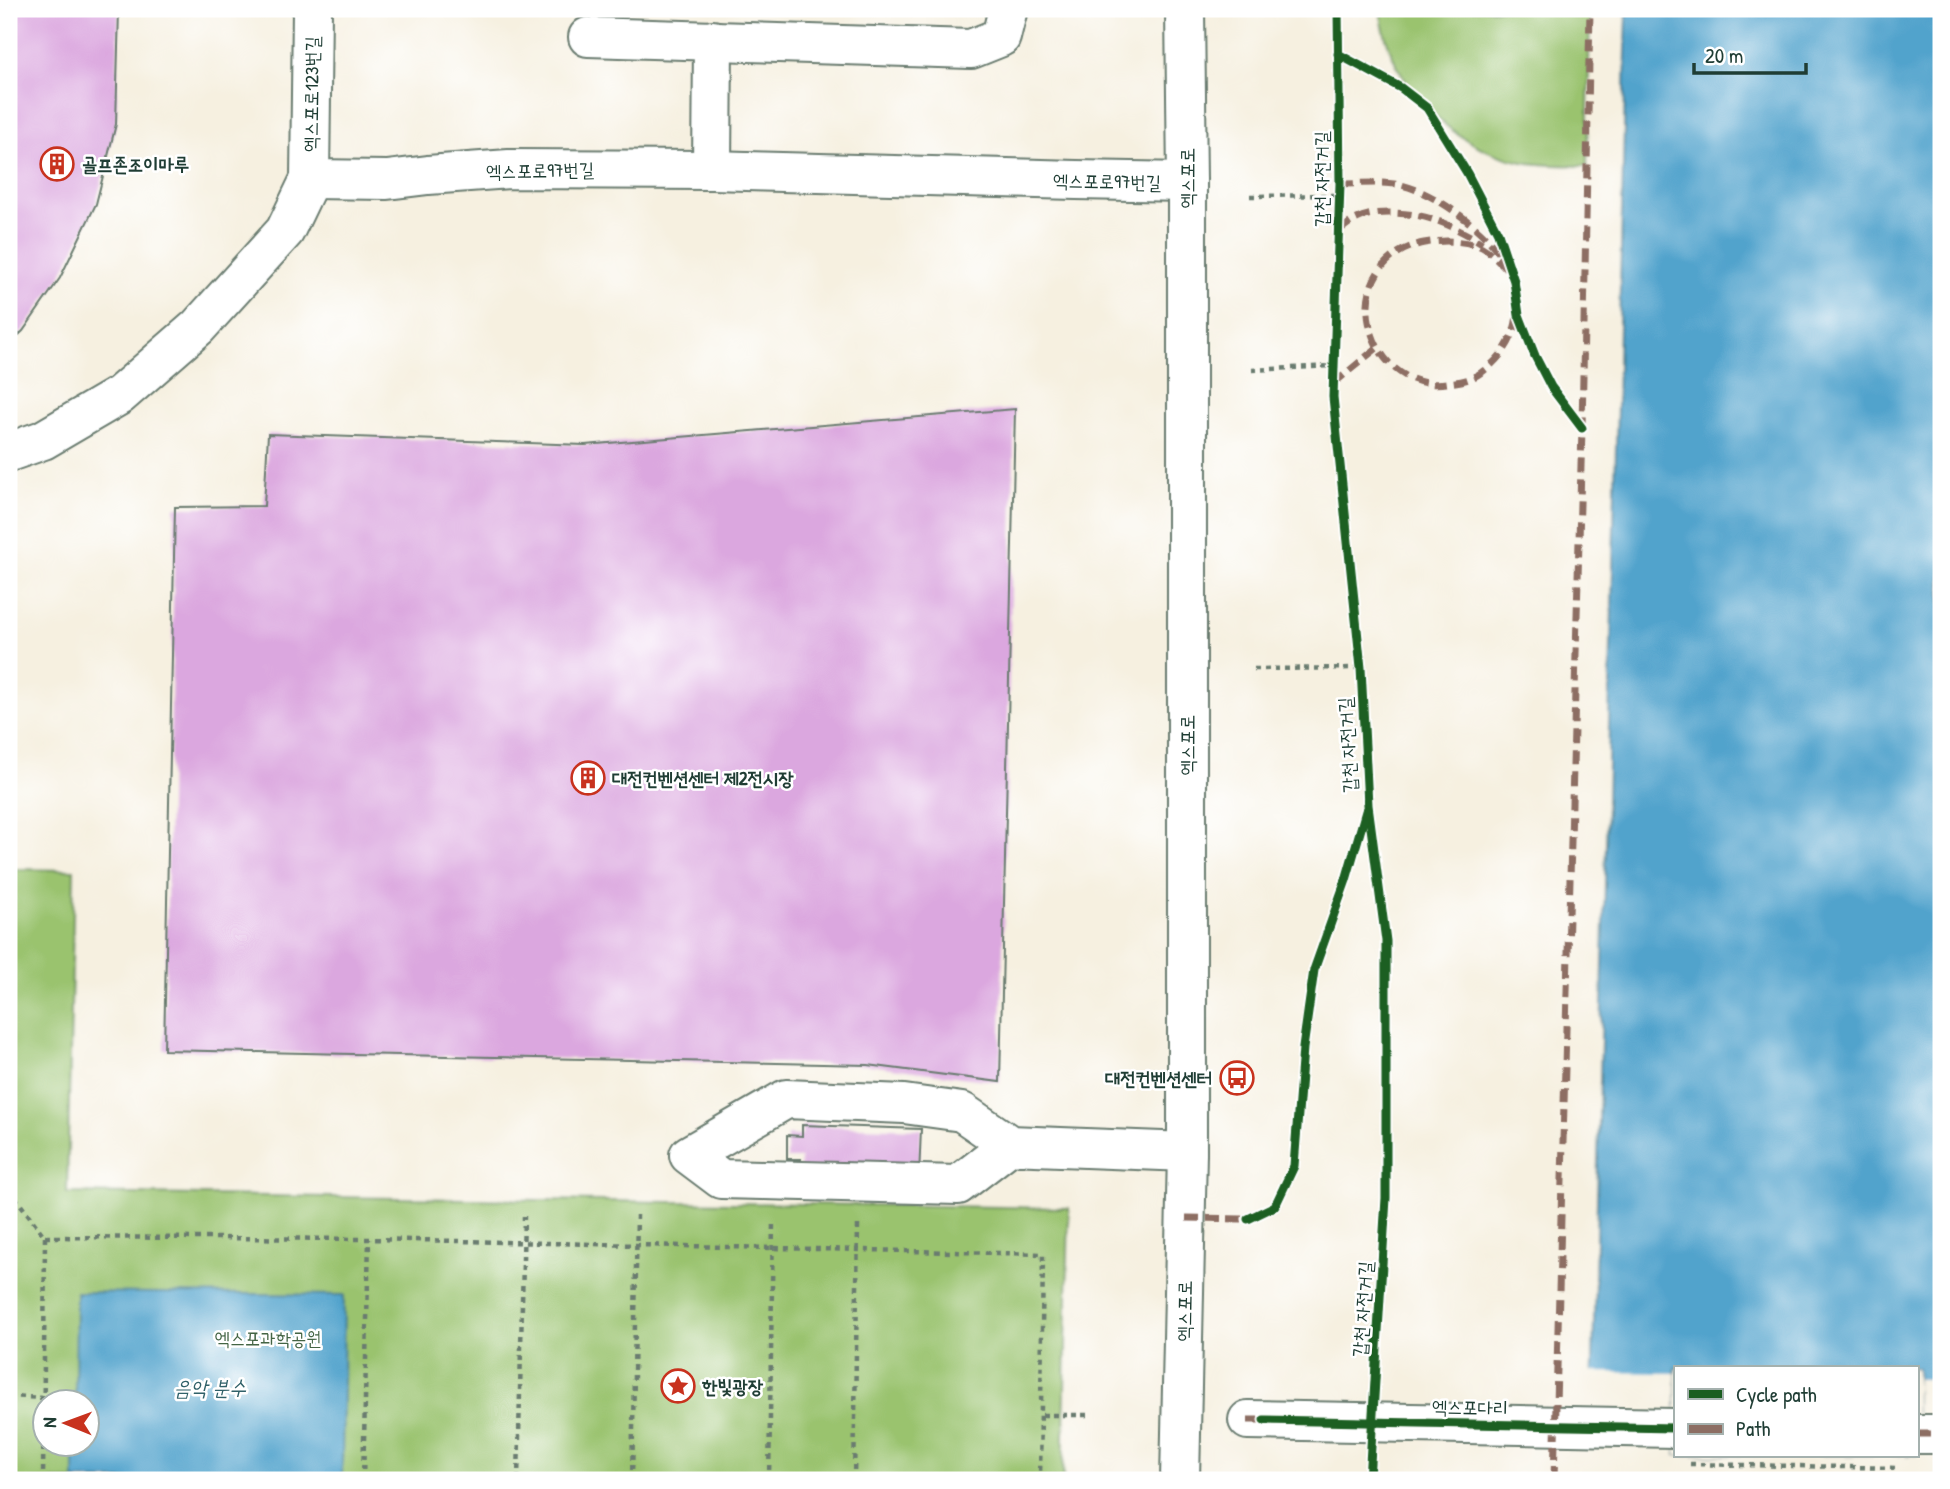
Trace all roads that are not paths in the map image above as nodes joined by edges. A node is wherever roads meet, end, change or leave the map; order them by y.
1 (312, 9) edge
2 (1008, 9) edge
3 (1185, 9) edge
4 (588, 37) dead end
5 (713, 40) junction
6 (712, 170) junction
7 (310, 179) junction
8 (1187, 182) junction
9 (9, 452) edge
10 (1010, 1145) junction
11 (1187, 1152) junction
12 (1256, 1420) dead end
13 (1674, 1429) edge
14 (1918, 1434) edge
15 (1941, 1434) edge
16 (1180, 1480) edge

1 - 7 street, 엑스포로123번길
2 - 5 street
3 - 8 street, 엑스포로
4 - 5 street
5 - 6 street
6 - 7 street, 엑스포로97번길
6 - 8 street, 엑스포로97번길
7 - 9 street
8 - 11 street, 엑스포로
10 - 10 street
10 - 11 street
11 - 16 street, 엑스포로
12 - 13 street, 엑스포다리
14 - 15 street

